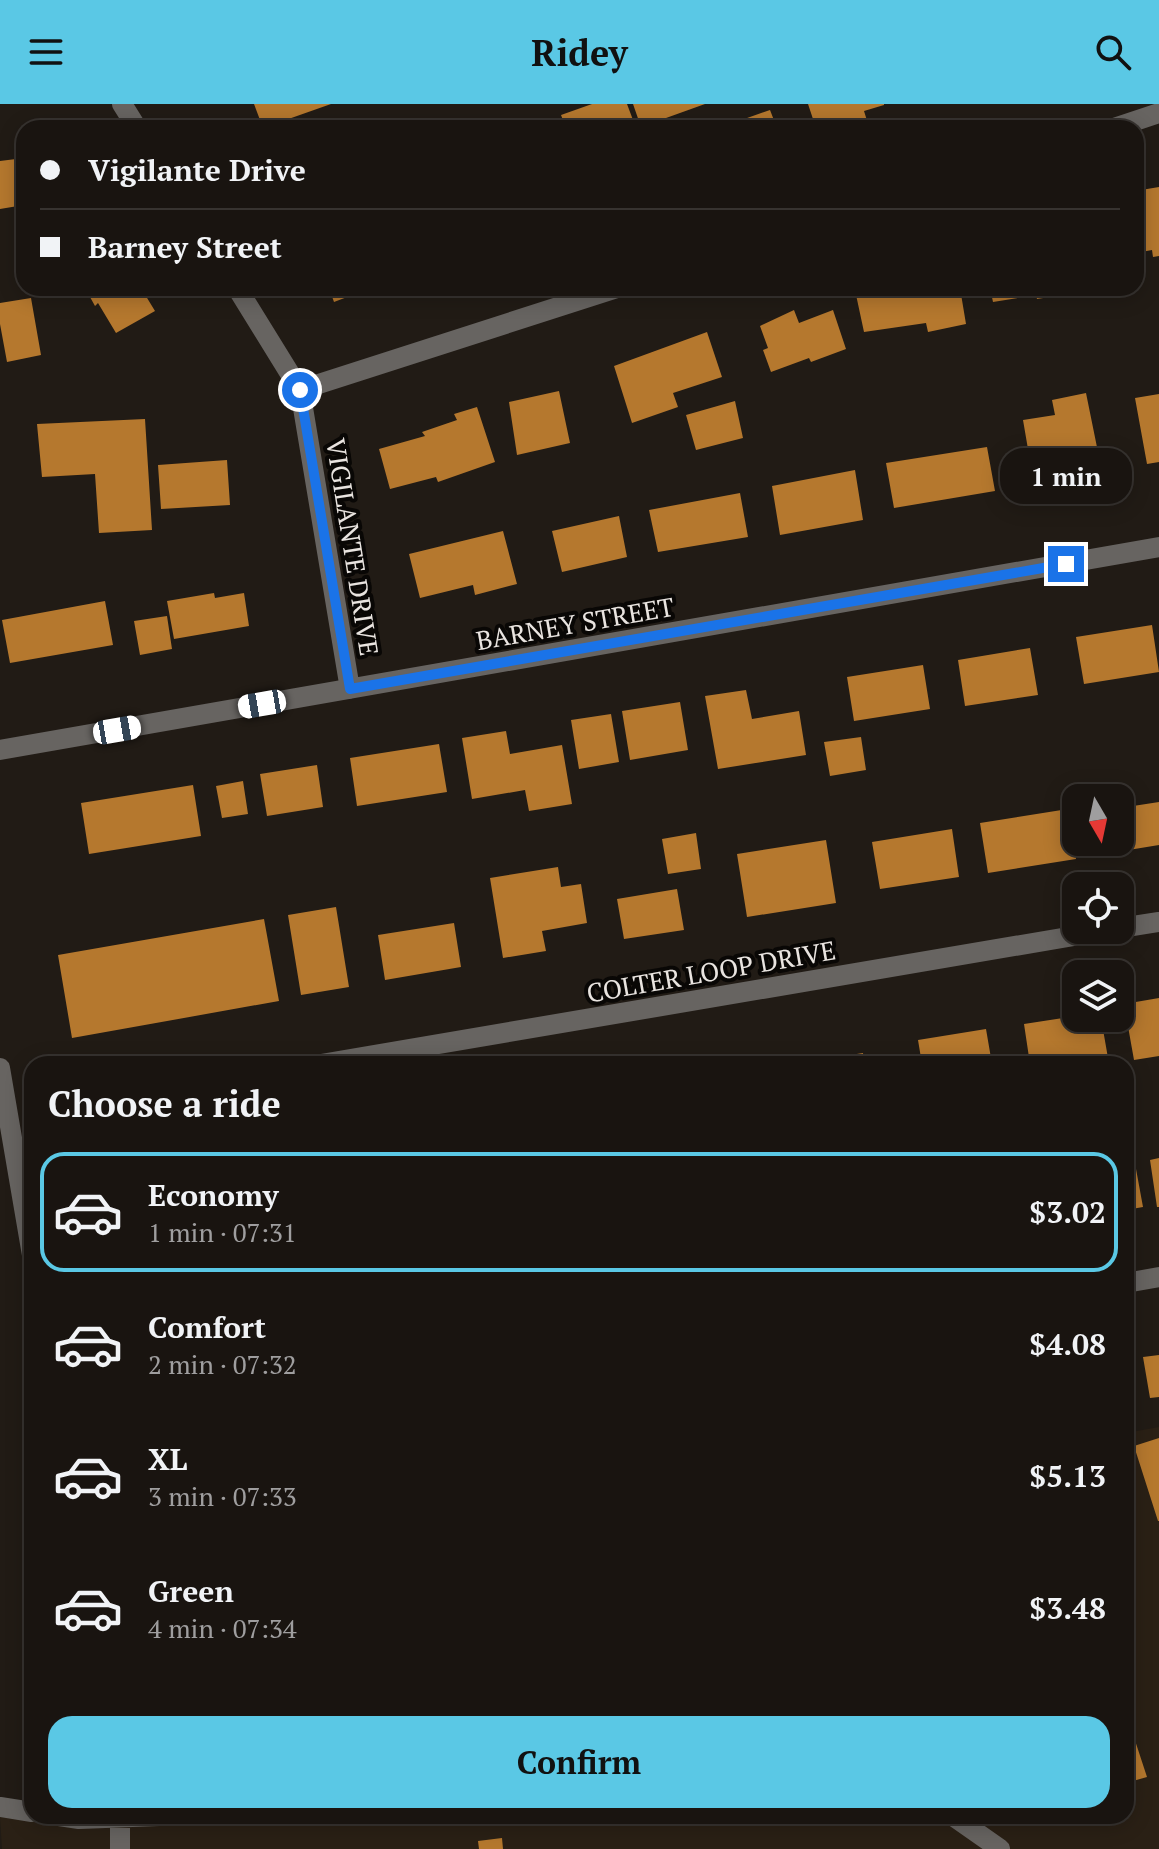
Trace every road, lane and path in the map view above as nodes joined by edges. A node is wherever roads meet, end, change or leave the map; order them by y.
1 (1159, 113) edge
2 (1138, 120) edge
3 (242, 296) edge
4 (592, 296) edge
5 (300, 390) junction
6 (1159, 547) edge
7 (350, 689) junction
8 (0, 750) edge
9 (1159, 922) edge
10 (1134, 926) edge
11 (1062, 938) edge
12 (368, 1056) edge
13 (0, 1068) edge
14 (24, 1208) edge
15 (1159, 1277) edge
16 (1134, 1282) edge
17 (0, 1807) edge
18 (24, 1811) edge
19 (120, 1824) edge
20 (964, 1824) edge
21 (120, 1849) edge
22 (1000, 1849) edge

1 - 2 street
3 - 5 street, VIGILANTE DRIVE
4 - 5 street
5 - 7 street, VIGILANTE DRIVE
6 - 7 street, BARNEY STREET
7 - 8 street, BARNEY STREET
9 - 10 street
11 - 12 street, COLTER LOOP DRIVE
13 - 14 street
15 - 16 street
17 - 18 street
19 - 21 street
20 - 22 street

